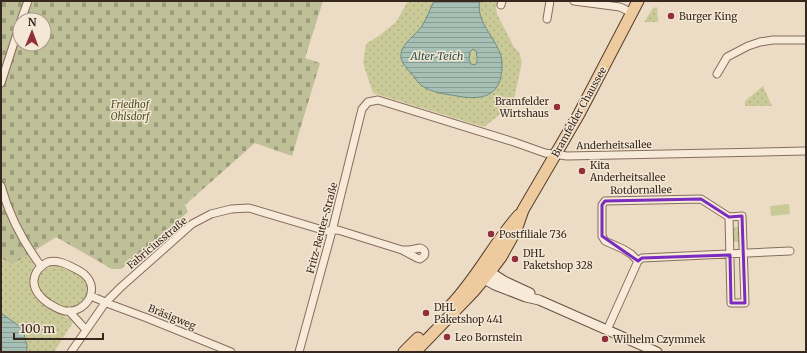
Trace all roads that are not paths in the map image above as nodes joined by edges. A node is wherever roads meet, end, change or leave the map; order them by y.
1 (28, 1) edge
2 (550, 1) edge
3 (574, 1) edge
4 (638, 1) edge
5 (24, 12) edge
6 (632, 14) junction
7 (547, 19) dead end
8 (806, 40) edge
9 (12, 49) edge
10 (717, 74) dead end
11 (1, 83) edge
12 (362, 109) joint
13 (806, 151) edge
14 (556, 155) junction
15 (1, 186) edge
16 (729, 216) junction
17 (332, 231) junction
18 (402, 250) dead end
19 (790, 252) dead end
20 (730, 254) junction
21 (744, 254) junction
22 (638, 261) junction
23 (41, 266) junction
24 (484, 274) junction
25 (91, 296) junction
26 (105, 303) junction
27 (69, 311) junction
28 (86, 330) junction
29 (607, 330) junction
30 (71, 352) edge
31 (231, 352) edge
32 (299, 352) edge
33 (404, 352) edge
34 (415, 352) edge
35 (657, 352) edge

1 - 5 street
2 - 7 street
3 - 6 street
4 - 6 main road, Bramfelder Chaussee
6 - 14 main road, Bramfelder Chaussee
8 - 10 street
9 - 11 street
12 - 14 street, Anderheitsallee
12 - 17 street, Fritz-Reuter-Straße
13 - 14 street, Anderheitsallee
14 - 24 main road, Bramfelder Chaussee
15 - 23 street
16 - 20 street, Rotdornallee
16 - 21 street, Rotdornallee
16 - 22 street, Rotdornallee
17 - 18 street, Fabriciusstraße
17 - 26 street, Fabriciusstraße
17 - 32 street, Fritz-Reuter-Straße
19 - 21 street
20 - 21 street
20 - 21 street, Rotdornallee
20 - 22 street
22 - 29 street
23 - 25 street
23 - 27 street
24 - 29 street
24 - 33 main road, Bramfelder Chaussee
24 - 34 main road, Bramfelder Chaussee
25 - 26 street, Bräsigweg
25 - 27 street
26 - 28 street, Fabriciusstraße
26 - 31 street, Bräsigweg
27 - 28 street
28 - 30 street, Fabriciusstraße
29 - 35 street

